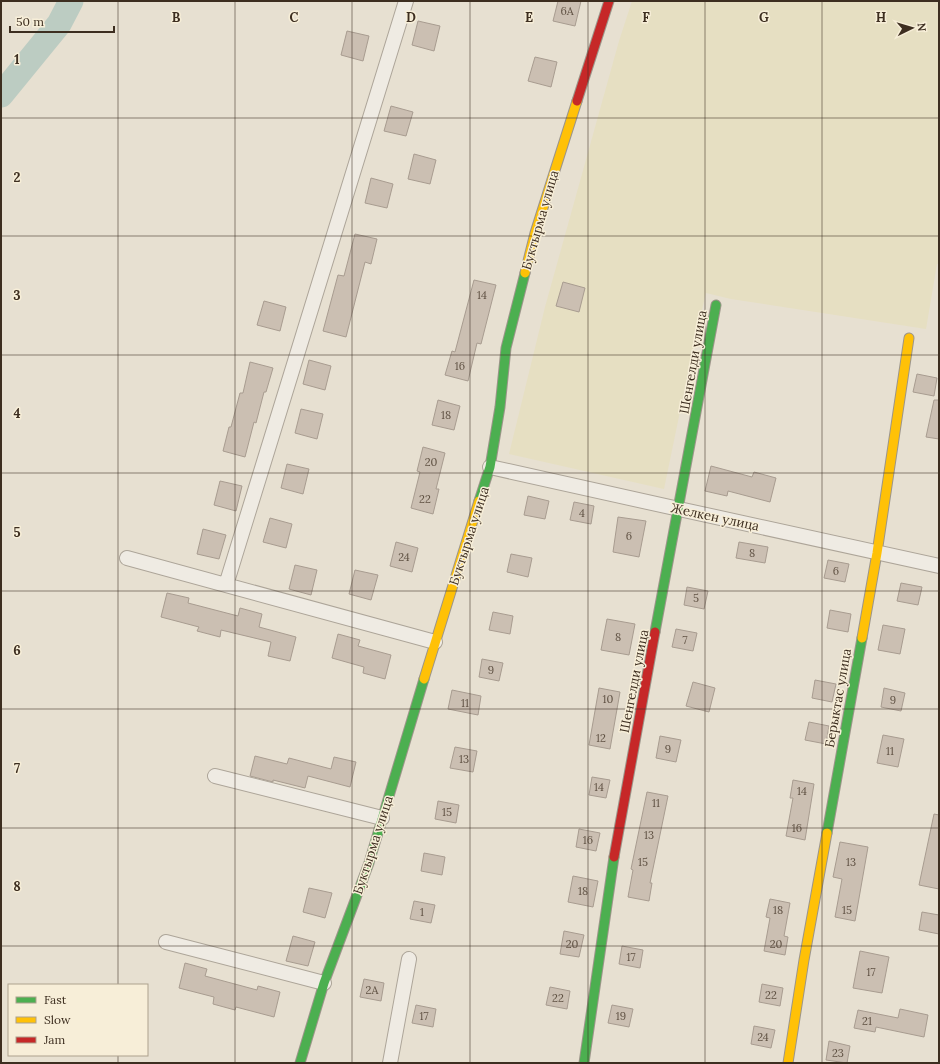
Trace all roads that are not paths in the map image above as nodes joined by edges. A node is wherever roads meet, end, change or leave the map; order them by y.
1 (406, 1) edge
2 (609, 1) edge
3 (716, 305) dead end
4 (909, 338) dead end
5 (490, 467) junction
6 (679, 510) junction
7 (877, 553) junction
8 (127, 558) dead end
9 (939, 566) edge
10 (226, 585) junction
11 (435, 642) junction
12 (215, 776) dead end
13 (382, 818) junction
14 (166, 942) dead end
15 (409, 959) dead end
16 (324, 983) junction
17 (300, 1063) edge
18 (390, 1063) edge
19 (584, 1063) edge
20 (788, 1063) edge

1 - 10 street
2 - 5 street, Буктырма улица
3 - 6 street, Шенгелди улица
4 - 7 street, Берыктас улица
5 - 6 street, Желкен улица
5 - 11 street, Буктырма улица
6 - 7 street, Желкен улица
6 - 19 street, Шенгелди улица
7 - 9 street, Желкен улица
7 - 20 street, Берыктас улица
8 - 10 street
10 - 11 street
11 - 13 street, Буктырма улица
12 - 13 street
13 - 16 street, Буктырма улица
14 - 16 street
15 - 18 street
16 - 17 street, Буктырма улица

